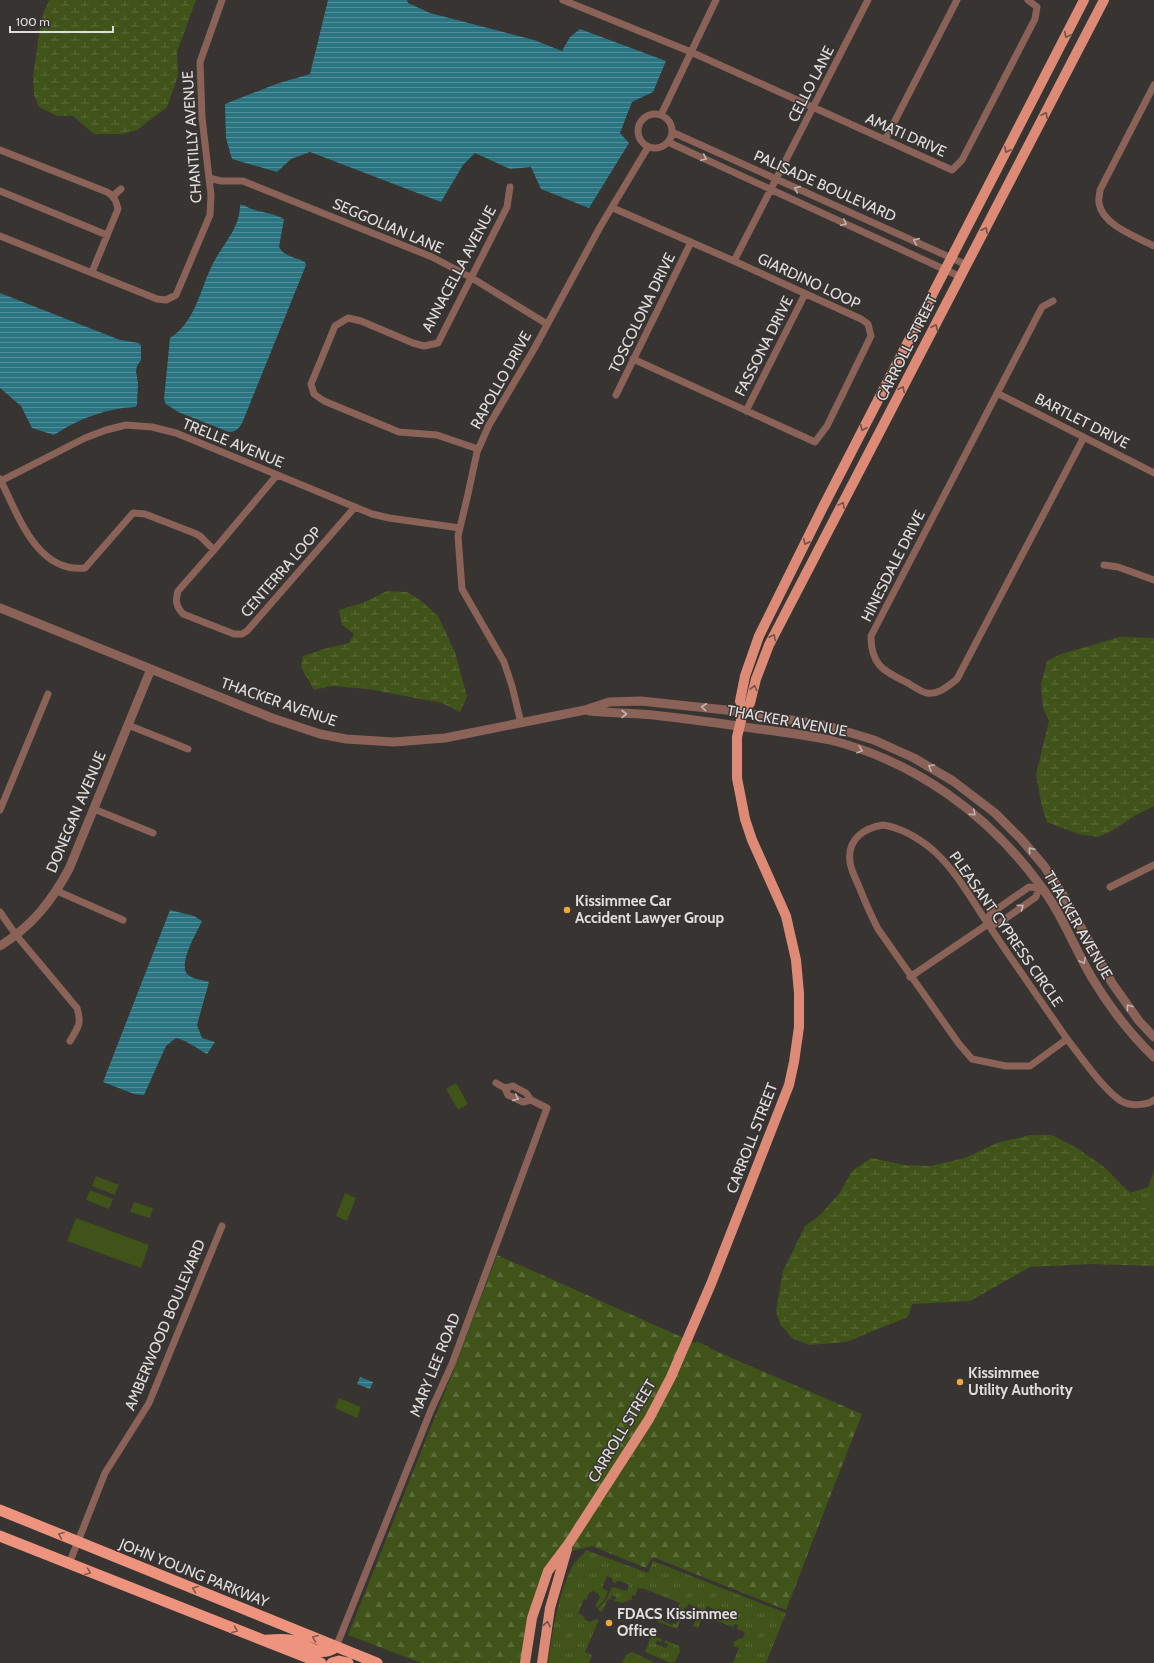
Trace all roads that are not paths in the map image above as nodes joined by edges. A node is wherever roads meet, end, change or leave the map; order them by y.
1 (222, 0) edge
2 (563, 0) edge
3 (716, 0) edge
4 (868, 0) edge
5 (957, 0) edge
6 (1028, 0) edge
7 (1084, 0) edge
8 (1104, 0) edge
9 (691, 52) junction
10 (1154, 85) edge
11 (813, 108) junction
12 (662, 116) junction
13 (672, 132) junction
14 (885, 140) junction
15 (668, 142) junction
16 (648, 146) junction
17 (0, 150) edge
18 (209, 178) junction
19 (775, 179) junction
20 (510, 188) dead end
21 (121, 189) dead end
22 (770, 189) junction
23 (0, 191) edge
24 (113, 196) junction
25 (613, 208) junction
26 (107, 235) junction
27 (0, 236) edge
28 (691, 242) junction
29 (1154, 246) edge
30 (952, 257) junction
31 (734, 261) junction
32 (967, 265) junction
33 (946, 270) junction
34 (92, 272) junction
35 (961, 276) junction
36 (472, 278) junction
37 (805, 294) junction
38 (1053, 301) dead end
39 (547, 324) junction
40 (632, 360) junction
41 (997, 393) junction
42 (616, 395) dead end
43 (746, 411) junction
44 (1084, 437) junction
45 (478, 449) junction
46 (1154, 473) edge
47 (277, 475) junction
48 (0, 480) edge
49 (355, 507) junction
50 (823, 507) junction
51 (460, 528) junction
52 (214, 550) junction
53 (1104, 565) dead end
54 (1154, 580) edge
55 (0, 608) edge
56 (785, 614) junction
57 (151, 669) junction
58 (48, 694) dead end
59 (585, 710) junction
60 (743, 712) junction
61 (521, 723) junction
62 (128, 725) junction
63 (740, 726) junction
64 (188, 749) dead end
65 (94, 809) junction
66 (0, 810) edge
67 (154, 834) dead end
68 (1154, 865) edge
69 (1053, 879) junction
70 (1110, 887) dead end
71 (1040, 888) junction
72 (57, 891) junction
73 (0, 912) edge
74 (123, 920) dead end
75 (988, 924) junction
76 (16, 935) junction
77 (0, 946) edge
78 (910, 976) junction
79 (1154, 1037) edge
80 (1067, 1039) junction
81 (70, 1041) dead end
82 (1154, 1057) edge
83 (496, 1083) dead end
84 (1154, 1100) edge
85 (222, 1226) dead end
86 (0, 1510) edge
87 (0, 1536) edge
88 (77, 1542) junction
89 (569, 1543) junction
90 (69, 1564) junction
91 (260, 1640) junction
92 (336, 1647) junction
93 (321, 1663) edge
94 (332, 1663) edge
95 (348, 1663) edge
96 (377, 1663) edge
97 (525, 1663) edge
98 (542, 1663) edge

1 - 18 street, CHANTILLY AVENUE
2 - 9 street, AMATI DRIVE
3 - 9 street
4 - 11 street, CELLO LANE
5 - 14 street
6 - 14 street, AMATI DRIVE
7 -> 30 main road, CARROLL STREET
32 -> 8 main road, CARROLL STREET
9 - 11 street, AMATI DRIVE
9 - 12 street
10 - 29 street
11 - 14 street, AMATI DRIVE
11 - 19 street, CELLO LANE
12 - 13 street
12 - 16 street
13 - 15 street
13 - 19 street, PALISADE BOULEVARD
15 - 16 street
15 -> 22 street, PALISADE BOULEVARD
16 - 25 street, RAPOLLO DRIVE
17 - 24 street
18 - 34 street, CHANTILLY AVENUE
18 - 36 street, SEGGOLIAN LANE
19 - 22 street, CELLO LANE
30 -> 19 street, PALISADE BOULEVARD
20 - 36 street, ANNACELLA AVENUE
21 - 24 street
22 - 31 street, CELLO LANE
22 -> 33 street, PALISADE BOULEVARD
23 - 26 street
24 - 26 street
25 - 28 street, GIARDINO LOOP
25 - 39 street, RAPOLLO DRIVE
26 - 34 street
27 - 34 street, CHANTILLY AVENUE
28 - 31 street, GIARDINO LOOP
28 - 40 street, TOSCOLONA DRIVE
30 - 32 street, PALISADE BOULEVARD
30 - 33 main road, CARROLL STREET
31 - 37 street, GIARDINO LOOP
32 - 35 main road, CARROLL STREET
33 - 35 street, PALISADE BOULEVARD
33 -> 50 main road, CARROLL STREET
56 -> 35 main road, CARROLL STREET
36 - 39 street, SEGGOLIAN LANE
36 - 45 street, ANNACELLA AVENUE
37 - 43 street, FASSONA DRIVE
37 - 43 street, GIARDINO LOOP
38 - 41 street, HINESDALE DRIVE
39 - 45 street, RAPOLLO DRIVE
40 - 42 street, TOSCOLONA DRIVE
40 - 43 street, GIARDINO LOOP
41 - 44 street, BARTLET DRIVE
41 - 44 street, HINESDALE DRIVE
44 - 46 street, BARTLET DRIVE
45 - 51 street, RAPOLLO DRIVE
47 - 48 street, TRELLE AVENUE
47 - 49 street, TRELLE AVENUE
47 - 52 street, CENTERRA LOOP
48 - 52 street
49 - 51 street, TRELLE AVENUE
49 - 52 street, CENTERRA LOOP
50 - 56 main road
50 -> 60 main road, CARROLL STREET
51 - 61 street, RAPOLLO DRIVE
53 - 54 street
55 - 57 street, THACKER AVENUE
60 -> 56 main road, CARROLL STREET
57 - 61 street, THACKER AVENUE
57 - 62 street, DONEGAN AVENUE
58 - 66 street
60 -> 59 street, THACKER AVENUE
59 - 61 street, THACKER AVENUE
59 -> 63 street, THACKER AVENUE
60 - 63 main road, CARROLL STREET
69 -> 60 street, THACKER AVENUE
62 - 64 street
62 - 65 street, DONEGAN AVENUE
63 -> 71 street, THACKER AVENUE
63 - 89 main road, CARROLL STREET
65 - 67 street
65 - 72 street, DONEGAN AVENUE
68 - 70 street
69 - 71 street
79 -> 69 street, THACKER AVENUE
75 -> 71 street
71 - 75 street
71 -> 82 street, THACKER AVENUE
72 - 74 street
72 - 76 street, DONEGAN AVENUE
73 - 76 street
75 - 78 street
75 - 78 street, PLEASANT CYPRESS CIRCLE
75 - 80 street, PLEASANT CYPRESS CIRCLE
76 - 77 street, DONEGAN AVENUE
76 - 81 street
78 - 80 street, PLEASANT CYPRESS CIRCLE
80 - 84 street, PLEASANT CYPRESS CIRCLE
83 - 92 street, MARY LEE ROAD
85 - 88 street, AMBERWOOD BOULEVARD
88 -> 86 highway, JOHN YOUNG PARKWAY
87 - 90 highway
88 - 90 street, AMBERWOOD BOULEVARD
92 -> 88 highway, JOHN YOUNG PARKWAY
89 - 97 main road, CARROLL STREET
98 -> 89 main road, CARROLL STREET
90 -> 91 highway
91 - 92 highway
91 - 93 highway
92 - 96 highway, JOHN YOUNG PARKWAY
94 - 95 highway

